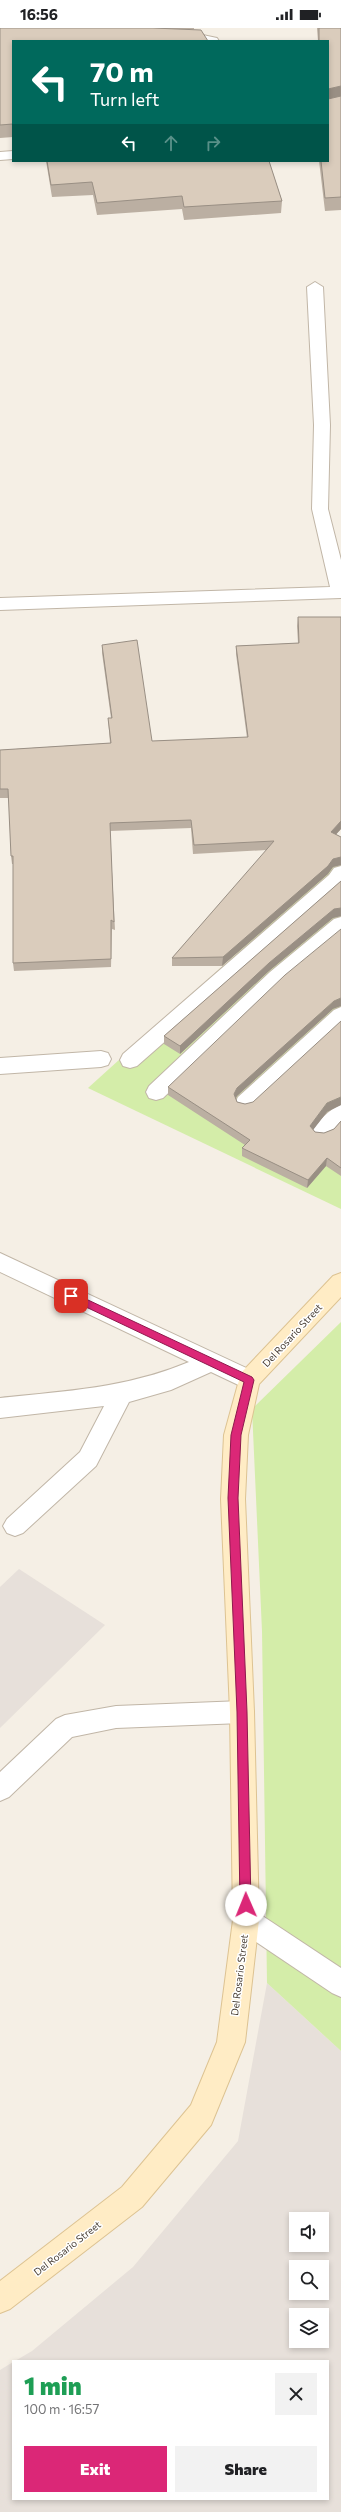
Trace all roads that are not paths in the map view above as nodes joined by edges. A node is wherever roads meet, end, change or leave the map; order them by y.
1 (166, 34) edge
2 (208, 40) edge
3 (12, 155) edge
4 (0, 156) edge
5 (314, 287) dead end
6 (341, 592) edge
7 (0, 604) edge
8 (341, 873) edge
9 (341, 924) edge
10 (341, 1015) edge
11 (101, 1060) dead end
12 (130, 1060) dead end
13 (0, 1066) edge
14 (156, 1092) dead end
15 (245, 1103) edge
16 (341, 1113) edge
17 (322, 1133) edge
18 (0, 1262) edge
19 (341, 1282) edge
20 (212, 1362) junction
21 (249, 1380) junction
22 (121, 1394) junction
23 (0, 1408) edge
24 (15, 1526) dead end
25 (242, 1712) junction
26 (0, 1789) edge
27 (246, 1920) junction
28 (341, 1984) edge
29 (0, 2299) edge

1 - 2 street
3 - 4 street
5 - 6 street
6 - 7 street
8 - 12 street
9 - 14 street
10 - 15 street
11 - 13 street
16 - 17 street
18 - 20 street
19 - 21 main road, Del Rosario Street
20 - 21 street
20 - 22 street
21 - 25 main road, Del Rosario Street
22 - 23 street
22 - 24 street
25 - 26 street
25 - 27 main road, Del Rosario Street
27 - 28 street
27 - 29 main road, Del Rosario Street

